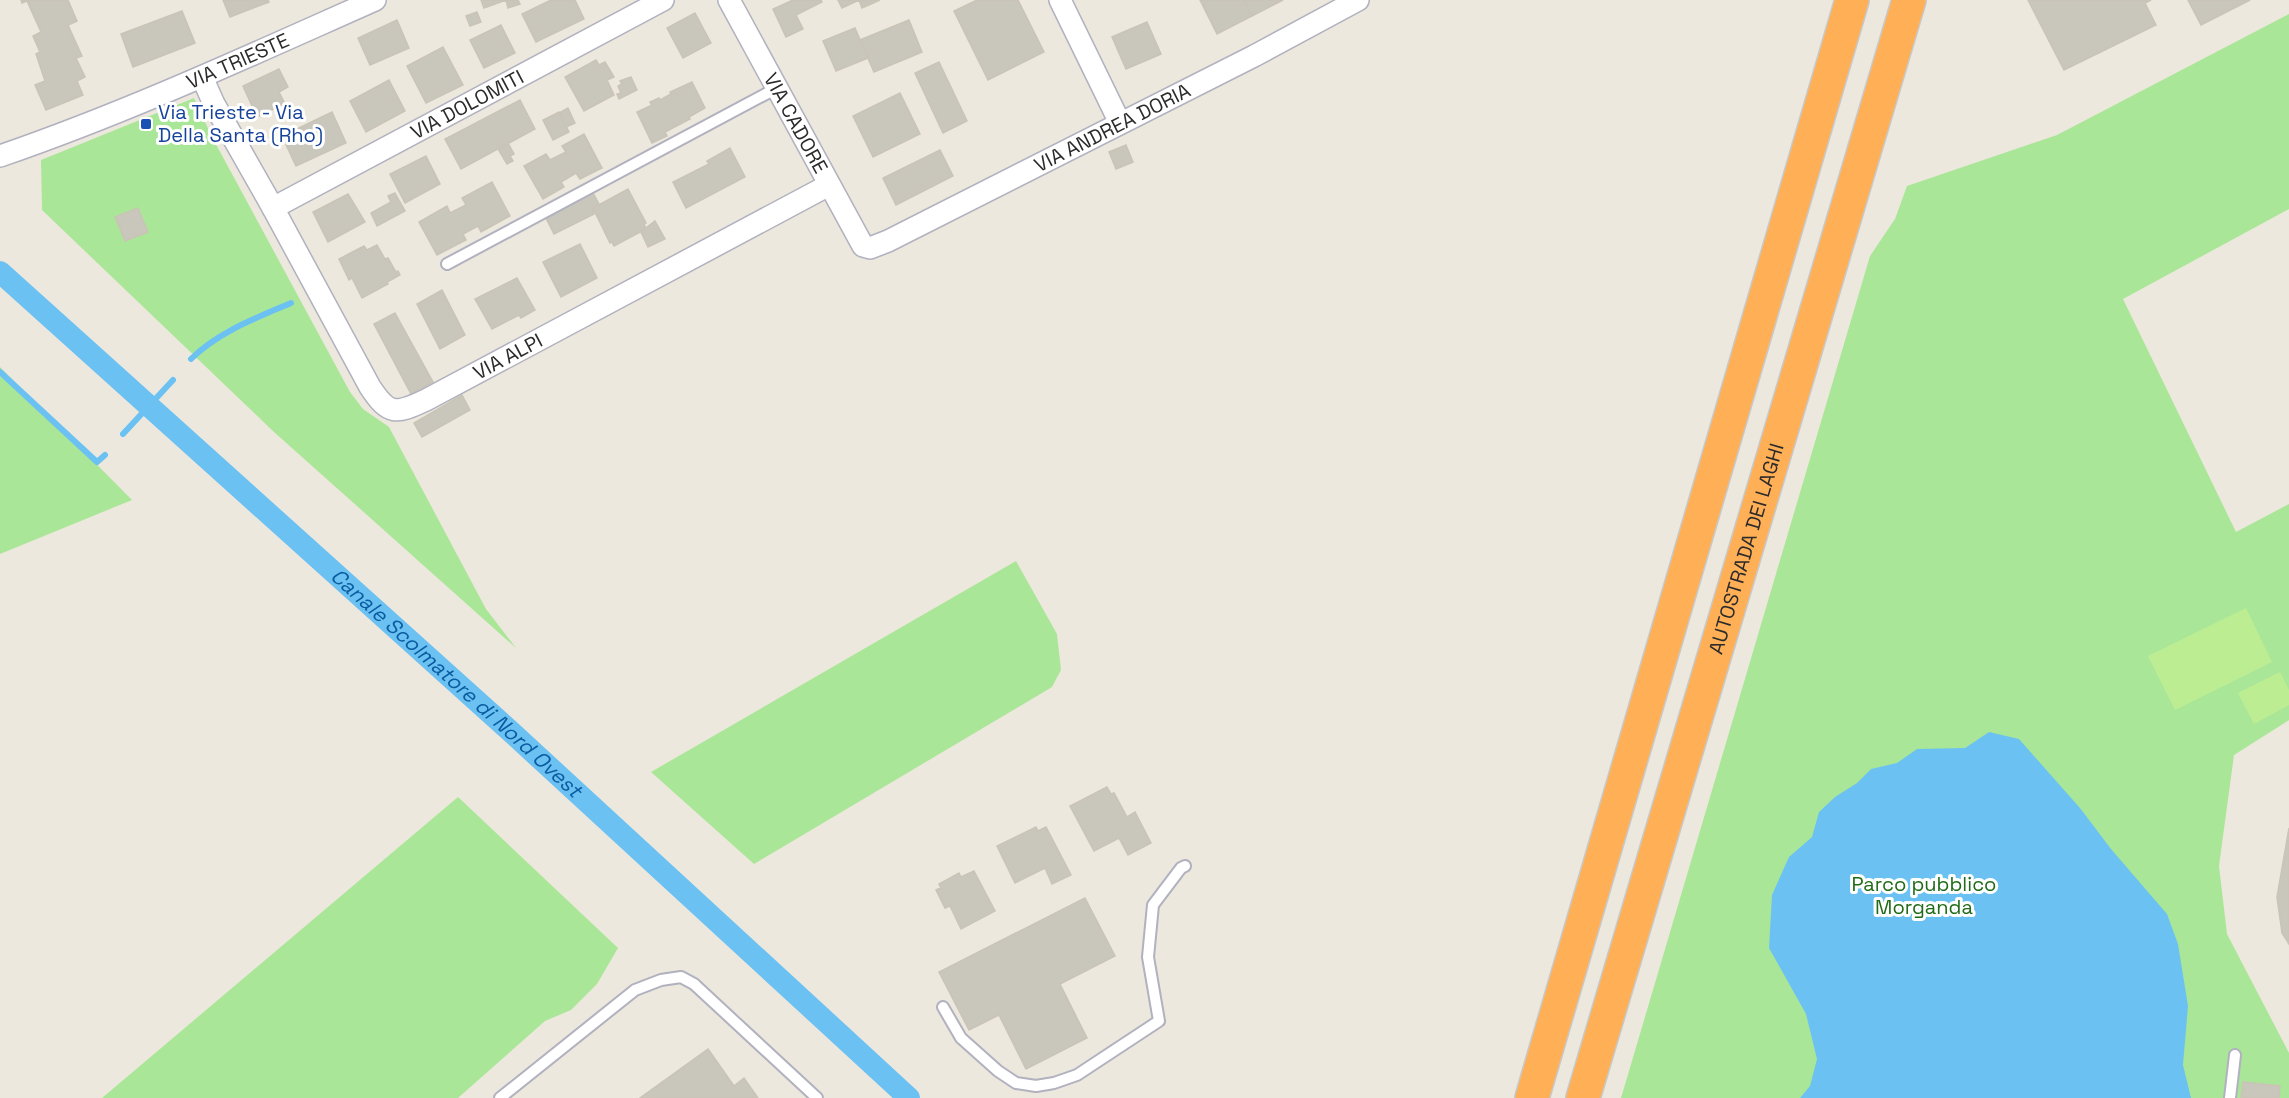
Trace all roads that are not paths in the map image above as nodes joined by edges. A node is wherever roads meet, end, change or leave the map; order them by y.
1 (375, 0) edge
2 (663, 0) edge
3 (729, 0) edge
4 (1060, 0) edge
5 (1358, 0) edge
6 (1852, 0) edge
7 (1909, 0) edge
8 (202, 77) junction
9 (777, 88) junction
10 (1120, 123) junction
11 (0, 156) edge
12 (829, 185) junction
13 (273, 207) junction
14 (863, 246) joint
15 (447, 264) dead end
16 (1185, 866) dead end
17 (943, 1007) dead end
18 (2235, 1055) dead end
19 (500, 1098) edge
20 (817, 1098) edge
21 (1532, 1098) edge
22 (1584, 1098) edge
23 (2230, 1098) edge

1 - 8 street, VIA TRIESTE
2 - 13 street, VIA DOLOMITI
3 - 9 street, VIA CADORE
4 - 10 street
5 - 10 street, VIA ANDREA DORIA
6 - 21 highway
7 - 22 highway, AUTOSTRADA DEI LAGHI
8 - 11 street, VIA TRIESTE
8 - 13 street
9 - 12 street, VIA CADORE
9 - 15 lane
10 - 14 street, VIA ANDREA DORIA
12 - 13 street, VIA ALPI
12 - 14 street, VIA CADORE
16 - 17 lane
18 - 23 lane
19 - 20 lane

